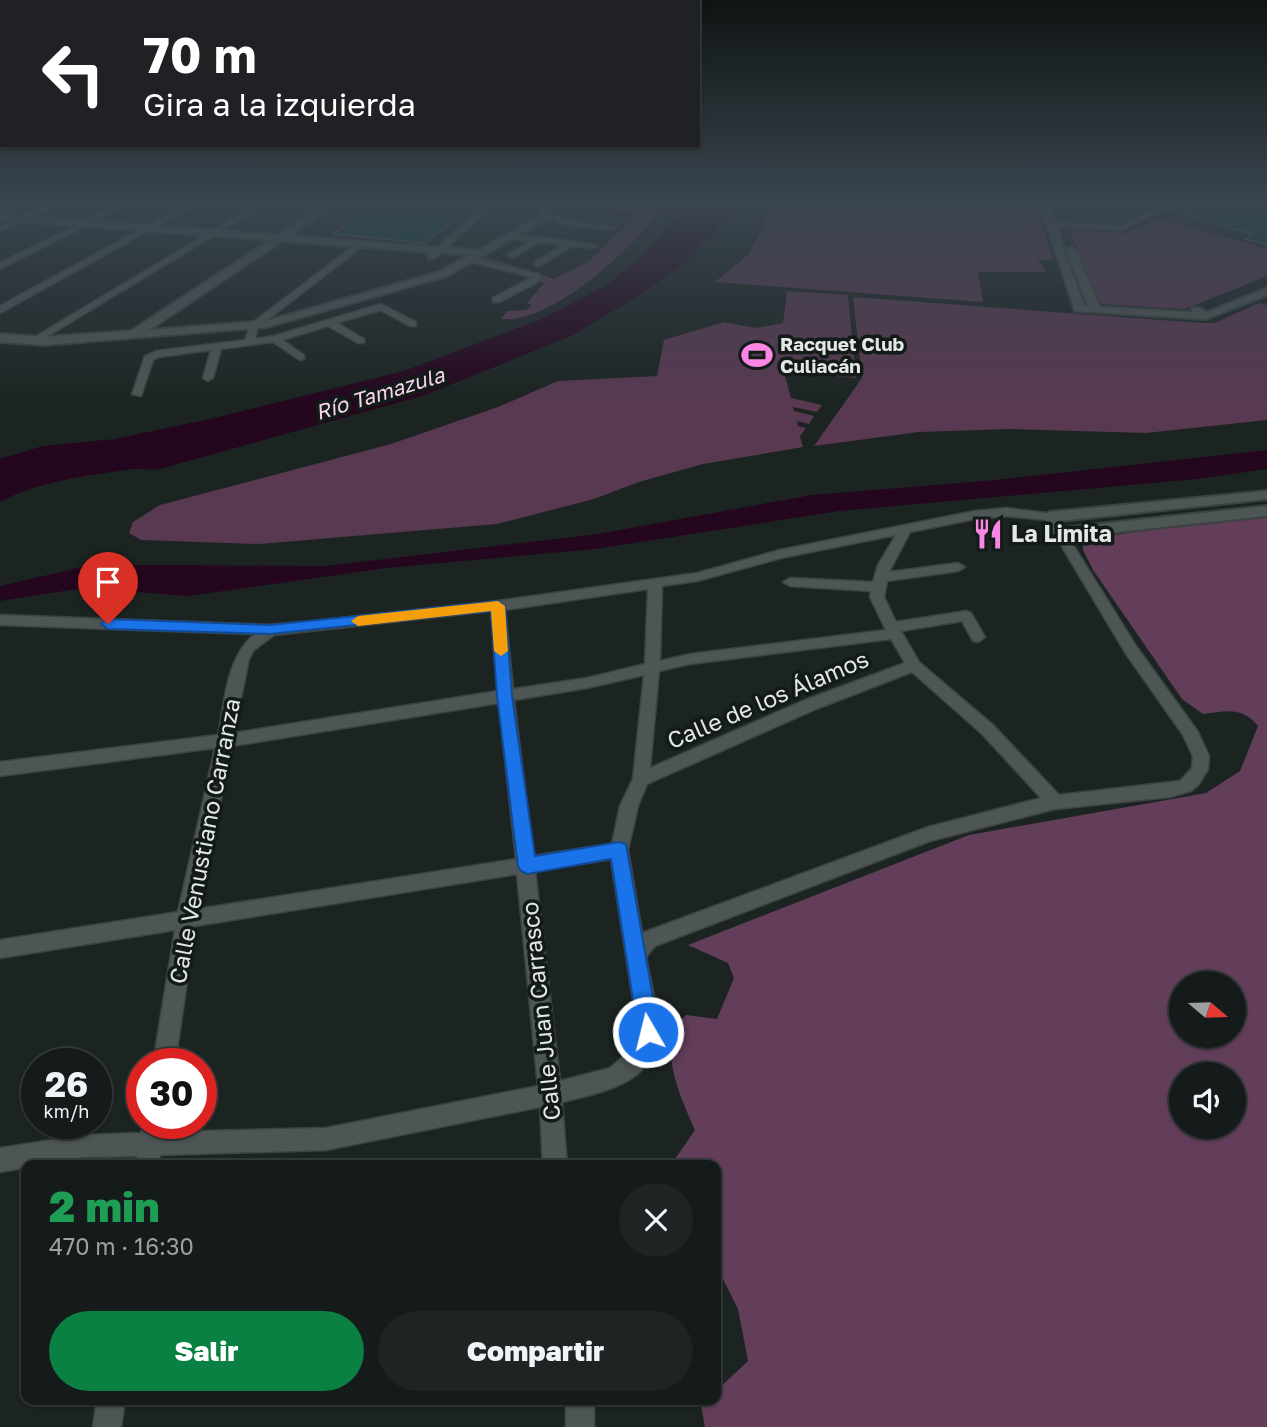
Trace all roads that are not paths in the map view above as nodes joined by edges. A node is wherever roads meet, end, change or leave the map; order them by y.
1 (71, 271) edge
2 (151, 271) edge
3 (231, 271) edge
4 (243, 271) edge
5 (329, 271) edge
6 (449, 271) edge
7 (516, 271) edge
8 (1068, 271) edge
9 (1077, 271) edge
10 (1267, 280) edge
11 (1267, 291) edge
12 (496, 300) dead end
13 (1095, 307) junction
14 (0, 310) edge
15 (1201, 313) junction
16 (330, 323) junction
17 (413, 324) dead end
18 (254, 326) junction
19 (157, 333) junction
20 (133, 335) junction
21 (0, 338) edge
22 (275, 339) junction
23 (33, 341) junction
24 (361, 341) dead end
25 (249, 342) junction
26 (217, 346) junction
27 (300, 357) dead end
28 (208, 379) dead end
29 (137, 394) dead end
30 (1267, 495) edge
31 (1267, 512) edge
32 (1050, 517) junction
33 (905, 530) junction
34 (1061, 533) junction
35 (958, 567) dead end
36 (790, 582) dead end
37 (879, 582) junction
38 (655, 583) junction
39 (498, 606) junction
40 (0, 620) edge
41 (270, 629) junction
42 (894, 630) junction
43 (978, 637) dead end
44 (915, 666) junction
45 (652, 670) junction
46 (505, 696) junction
47 (222, 741) junction
48 (0, 769) edge
49 (641, 779) junction
50 (1055, 802) junction
51 (619, 849) junction
52 (527, 866) junction
53 (186, 920) junction
54 (0, 949) edge
55 (637, 953) junction
56 (166, 1048) edge
57 (551, 1094) junction
58 (151, 1144) edge
59 (0, 1160) edge
60 (555, 1160) edge
61 (110, 1405) edge
62 (580, 1405) edge
63 (107, 1427) edge
64 (580, 1427) edge

1 - 14 street
2 - 23 street
3 - 20 street
4 - 19 street
5 - 18 street
6 - 18 street
7 - 12 street
8 - 13 street
9 - 13 street
10 - 15 street
11 - 15 street
13 - 15 street
16 - 17 street
16 - 22 street
16 - 24 street
18 - 19 street
18 - 25 street
19 - 20 street
20 - 23 street
21 - 23 street
22 - 25 street
22 - 27 street
25 - 26 street
26 - 28 street
26 - 29 street
30 - 32 street
31 - 34 street
32 - 33 street
32 - 34 street
33 - 37 street
33 - 38 street
34 - 50 street
35 - 37 street
36 - 37 street
37 - 42 street
38 - 39 street
38 - 45 street
39 - 41 street
39 - 46 street, Calle Juan Carrasco
40 - 41 street
41 - 47 street, Calle Venustiano Carranza
42 - 43 street
42 - 44 street
42 - 45 street
44 - 49 street, Calle de los Álamos
44 - 50 street
45 - 46 street
45 - 49 street
46 - 47 street
46 - 52 street, Calle Juan Carrasco
47 - 48 street
47 - 53 street, Calle Venustiano Carranza
49 - 51 street
50 - 55 street
51 - 52 street
51 - 55 street
52 - 53 street
52 - 57 street, Calle Juan Carrasco
53 - 54 street
53 - 56 street, Calle Venustiano Carranza
55 - 57 street
57 - 58 street
57 - 60 street, Calle Juan Carrasco
58 - 59 street
61 - 63 street
62 - 64 street

